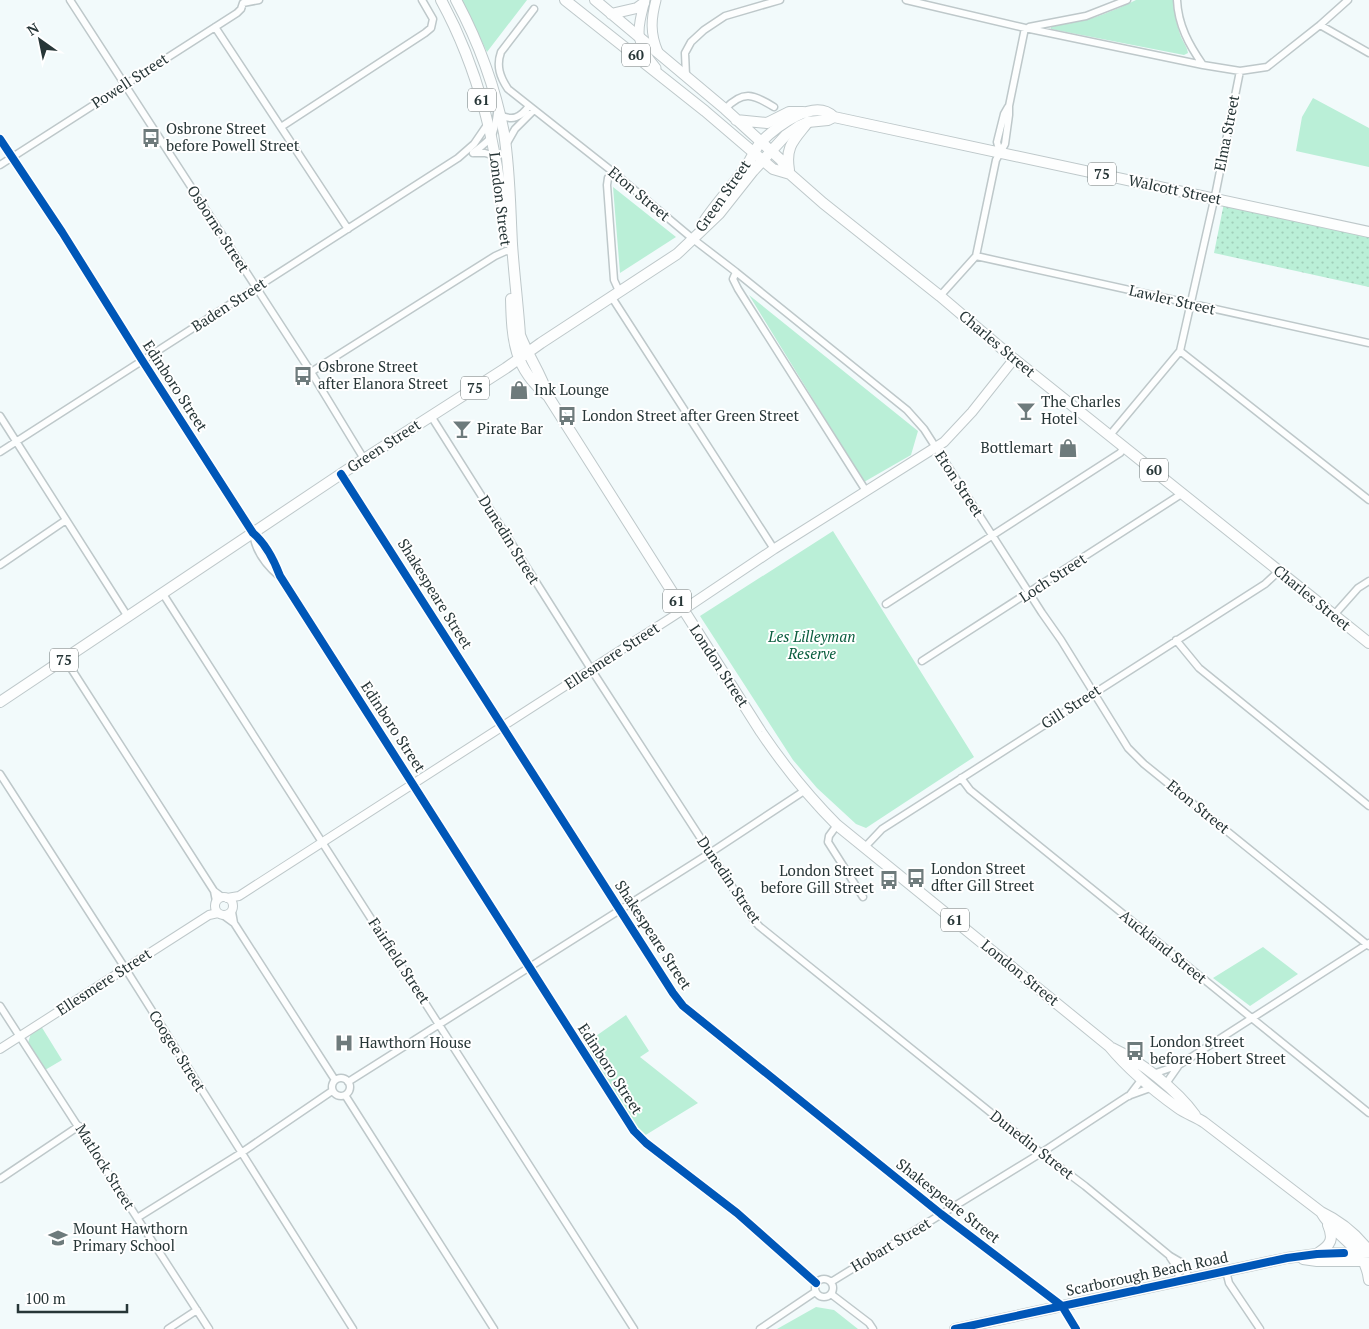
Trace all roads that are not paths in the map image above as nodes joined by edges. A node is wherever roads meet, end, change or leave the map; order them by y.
1 (70, 0) edge
2 (259, 0) edge
3 (422, 0) edge
4 (441, 0) edge
5 (456, 0) edge
6 (565, 0) edge
7 (595, 0) edge
8 (656, 0) edge
9 (780, 0) edge
10 (906, 0) edge
11 (1127, 0) edge
12 (1177, 0) edge
13 (1348, 0) edge
14 (243, 2) edge
15 (644, 2) edge
16 (933, 3) edge
17 (534, 10) dead end
18 (611, 14) junction
19 (1320, 25) junction
20 (215, 27) junction
21 (1025, 28) junction
22 (637, 35) junction
23 (658, 52) junction
24 (1369, 53) edge
25 (1203, 65) junction
26 (1240, 71) junction
27 (686, 76) junction
28 (666, 80) junction
29 (124, 85) junction
30 (774, 107) dead end
31 (532, 108) junction
32 (725, 109) junction
33 (499, 112) junction
34 (806, 117) junction
35 (736, 120) junction
36 (488, 123) junction
37 (281, 127) junction
38 (492, 138) junction
39 (0, 139) edge
40 (761, 142) junction
41 (506, 146) junction
42 (771, 151) junction
43 (473, 153) junction
44 (753, 153) junction
45 (1000, 153) junction
46 (495, 156) junction
47 (12, 157) junction
48 (458, 158) junction
49 (763, 160) junction
50 (0, 164) edge
51 (613, 172) junction
52 (790, 174) junction
53 (1214, 198) junction
54 (348, 229) junction
55 (1369, 232) edge
56 (693, 239) junction
57 (510, 252) junction
58 (976, 256) junction
59 (736, 272) junction
60 (256, 288) junction
61 (615, 294) junction
62 (940, 296) junction
63 (1190, 304) junction
64 (1369, 343) edge
65 (1180, 351) junction
66 (528, 354) junction
67 (1014, 359) junction
68 (142, 360) junction
69 (518, 360) junction
70 (311, 372) junction
71 (548, 396) junction
72 (0, 416) edge
73 (431, 416) junction
74 (1110, 435) junction
75 (16, 442) junction
76 (1125, 447) junction
77 (935, 448) junction
78 (0, 452) edge
79 (364, 459) junction
80 (341, 474) junction
81 (866, 491) junction
82 (1183, 494) junction
83 (1369, 500) edge
84 (66, 520) junction
85 (253, 533) junction
86 (992, 535) junction
87 (774, 549) junction
88 (0, 565) edge
89 (1279, 571) junction
90 (1369, 581) edge
91 (1028, 593) junction
92 (163, 594) junction
93 (886, 604) dead end
94 (683, 610) junction
95 (1334, 615) junction
96 (128, 617) junction
97 (1176, 640) junction
98 (1369, 644) edge
99 (65, 659) junction
100 (922, 661) dead end
101 (592, 669) junction
102 (1093, 693) junction
103 (0, 702) edge
104 (502, 727) junction
105 (0, 774) edge
106 (961, 778) junction
107 (413, 784) junction
108 (804, 791) junction
109 (1369, 806) edge
110 (837, 825) junction
111 (322, 842) junction
112 (864, 847) junction
113 (710, 853) junction
114 (239, 896) junction
115 (863, 897) dead end
116 (220, 905) junction
117 (232, 909) junction
118 (619, 909) junction
119 (234, 923) junction
120 (1368, 944) edge
121 (529, 967) junction
122 (125, 968) junction
123 (0, 1006) edge
124 (1252, 1018) junction
125 (439, 1024) junction
126 (20, 1036) junction
127 (1109, 1046) junction
128 (0, 1049) edge
129 (1179, 1065) junction
130 (1152, 1074) junction
131 (1142, 1079) junction
132 (335, 1080) junction
133 (348, 1082) junction
134 (1165, 1085) junction
135 (1153, 1087) junction
136 (332, 1091) junction
137 (345, 1095) junction
138 (1128, 1096) junction
139 (1369, 1113) edge
140 (1196, 1116) junction
141 (79, 1126) junction
142 (241, 1153) junction
143 (1041, 1153) junction
144 (0, 1179) edge
145 (1321, 1212) junction
146 (941, 1214) junction
147 (137, 1218) junction
148 (1328, 1224) junction
149 (1358, 1252) junction
150 (1317, 1254) junction
151 (1170, 1256) junction
152 (1368, 1256) edge
153 (1295, 1258) junction
154 (1226, 1271) junction
155 (1185, 1280) junction
156 (1369, 1280) edge
157 (831, 1282) junction
158 (816, 1283) junction
159 (815, 1292) junction
160 (832, 1294) junction
161 (1062, 1306) junction
162 (197, 1310) junction
163 (168, 1329) edge
164 (209, 1329) edge
165 (353, 1329) edge
166 (494, 1329) edge
167 (634, 1329) edge
168 (760, 1329) edge
169 (873, 1329) edge
170 (955, 1329) edge
171 (1076, 1329) edge
172 (1260, 1329) edge

1 - 29 street, Osborne Street
2 - 14 street, Powell Street
3 - 37 street
4 - 36 main road, London Street / 61
5 - 33 main road, London Street / 61
6 - 28 main road, Charles Street / 60
7 - 18 main road, Charles Street / 60
8 - 23 main road
9 - 27 street
10 - 16 street
11 - 21 street
12 - 25 street
13 - 19 street
14 - 20 street, Powell Street
15 - 18 main road
15 - 22 main road
16 - 21 street
17 - 31 street, Eton Street
18 - 22 main road, Charles Street / 60
19 - 24 street
19 - 26 street
20 - 29 street, Powell Street
20 - 37 street
21 - 25 street
21 - 45 street
22 - 23 main road, Charles Street / 60
22 - 28 main road
23 - 27 main road, Charles Street / 60
25 - 26 street
26 - 53 street, Elma Street
27 - 32 main road, Charles Street / 60
28 - 44 main road, Charles Street / 60
29 - 47 street, Powell Street
29 - 60 street, Osborne Street
30 - 32 street
31 - 33 street
31 - 41 street
31 - 51 street, Eton Street
32 - 35 main road, Charles Street / 60
33 - 38 street
33 - 41 main road, London Street / 61
34 - 35 main road
34 - 40 main road, Walcott Street / 75
34 - 42 main road, 75
34 - 45 main road, Walcott Street / 75
34 - 52 main road
35 - 40 main road, Charles Street / 60
36 - 38 main road, London Street / 61
36 - 48 street, Baden Street
37 - 54 street
38 - 43 street, Baden Street
38 - 46 main road, London Street / 61
39 - 47 street, Edinboro Street
40 - 42 main road, Charles Street / 60
40 - 44 main road, Walcott Street / 75
41 - 57 main road, London Street / 61
42 - 49 main road, 75
42 - 52 main road, Charles Street / 60
43 - 46 street, Baden Street
43 - 48 street, Baden Street
44 - 49 main road, Charles Street / 60
44 - 56 main road, Green Street / 75
45 - 53 main road, Walcott Street / 75
45 - 58 street
46 - 57 main road, London Street / 61
47 - 50 street, Powell Street
47 - 68 street, Edinboro Street
48 - 54 street, Baden Street
49 - 52 main road, Charles Street / 60
49 - 56 main road, Green Street / 75
51 - 56 street, Eton Street
51 - 61 street
52 - 62 main road, Charles Street / 60
53 - 55 main road, Walcott Street / 75
53 - 63 street, Elma Street
54 - 60 street, Baden Street
56 - 59 street, Eton Street
56 - 61 main road, Green Street / 75
57 - 66 main road, London Street / 61
57 - 69 main road, London Street / 61
57 - 70 street
58 - 62 street
58 - 63 street, Lawler Street
59 - 77 street, Eton Street
59 - 81 street
60 - 68 street, Baden Street
60 - 70 street, Osborne Street
61 - 66 main road, Green Street / 75
61 - 87 street
62 - 67 main road, Charles Street / 60
63 - 64 street, Lawler Street
63 - 65 street, Elma Street
65 - 74 street, Elma Street
65 - 83 street
66 - 69 main road, Green Street / 75
66 - 71 main road, London Street / 61
67 - 74 main road, Charles Street / 60
67 - 77 main road, Ellesmere Street
68 - 75 street, Baden Street
68 - 85 street, Edinboro Street
69 - 71 main road, London Street / 61
69 - 73 main road, Green Street / 75
70 - 79 street, Osborne Street
71 - 94 main road, London Street / 61
72 - 75 street
73 - 79 main road, Green Street / 75
73 - 101 street, Dunedin Street
74 - 76 main road, Charles Street / 60
75 - 78 street, Baden Street
75 - 84 street
76 - 82 main road, Charles Street / 60
76 - 86 street
77 - 81 main road, Ellesmere Street
77 - 86 street, Eton Street
79 - 80 main road, Green Street / 75
80 - 85 main road, Green Street / 75
80 - 104 street, Shakespeare Street
81 - 87 main road, Ellesmere Street
82 - 89 main road, Charles Street / 60
82 - 91 street, Loch Street
84 - 88 street
84 - 96 street
85 - 92 main road, Green Street / 75
85 - 107 street, Edinboro Street
86 - 91 street, Eton Street
86 - 93 street
87 - 94 main road, Ellesmere Street
89 - 95 main road, Charles Street / 60
89 - 97 street, Gill Street
90 - 95 street
91 - 100 street, Loch Street
91 - 102 street, Eton Street
92 - 96 main road, Green Street / 75
92 - 111 street, Fairfield Street
94 - 101 street, Ellesmere Street
94 - 108 main road, London Street / 61
95 - 98 main road, Charles Street / 60
96 - 99 main road, Green Street / 75
97 - 102 street, Gill Street
97 - 109 street
99 - 103 main road, Green Street / 75
99 - 116 street
101 - 104 street, Ellesmere Street
101 - 113 street, Dunedin Street
102 - 106 street, Gill Street
102 - 120 street, Eton Street
104 - 107 street, Ellesmere Street
104 - 118 street, Shakespeare Street
105 - 122 street, Coogee Street
106 - 112 street, Gill Street
106 - 124 street, Auckland Street
107 - 111 street, Ellesmere Street
107 - 121 street, Edinboro Street
108 - 110 main road, London Street / 61
108 - 113 street
110 - 112 main road, London Street / 61
110 - 115 street
111 - 114 street, Ellesmere Street
111 - 125 street, Fairfield Street
112 - 127 main road, London Street / 61
113 - 118 street
113 - 143 street, Dunedin Street
114 - 116 street, Ellesmere Street
114 - 117 street, Ellesmere Street
116 - 117 street, Ellesmere Street
116 - 117 street
116 - 119 street
116 - 122 street, Ellesmere Street
117 - 119 street
118 - 121 street
118 - 146 street, Shakespeare Street
119 - 132 street
120 - 124 street
121 - 125 street
121 - 158 street, Edinboro Street
122 - 126 street, Ellesmere Street
122 - 142 street, Coogee Street
123 - 126 street, Matlock Street
124 - 129 street
124 - 139 street, Auckland Street
125 - 133 street
125 - 167 street, Fairfield Street
126 - 128 street, Ellesmere Street
126 - 141 street, Matlock Street
127 - 130 main road, London Street / 61
127 - 131 main road, London Street / 61
129 - 130 street
129 - 134 street
130 - 134 main road, London Street / 61
131 - 135 main road, London Street / 61
131 - 138 street, Hobart Street
132 - 133 street
132 - 136 street
133 - 137 street
134 - 140 main road, London Street / 61
135 - 138 street, Hobart Street
135 - 140 main road, London Street / 61
136 - 137 street
136 - 142 street
137 - 166 street
138 - 143 street, Hobart Street
140 - 145 main road, London Street / 61
141 - 144 street
141 - 147 street, Matlock Street
142 - 147 street
142 - 165 street, Coogee Street
143 - 146 street, Hobart Street
143 - 151 street, Dunedin Street
145 - 148 main road, London Street / 61
145 - 152 main road, London Street / 61
146 - 157 street, Hobart Street
146 - 161 street, Shakespeare Street
147 - 162 street, Matlock Street
148 - 149 main road, London Street / 61
148 - 150 main road
149 - 150 main road, Scarborough Beach Road
149 - 152 main road, 61
150 - 153 main road, Scarborough Beach Road
151 - 155 street, Dunedin Street
151 - 155 street, Dunedin Street
152 - 153 main road, Scarborough Beach Road
152 - 156 main road, 61
153 - 154 main road, Scarborough Beach Road
154 - 155 main road, Scarborough Beach Road
154 - 172 street
155 - 161 main road, Scarborough Beach Road
157 - 158 street
157 - 160 street
158 - 159 street
159 - 160 street
159 - 168 street
160 - 169 street
161 - 170 main road, Scarborough Beach Road
161 - 171 street, Shakespeare Street
162 - 163 street
162 - 164 street, Matlock Street

